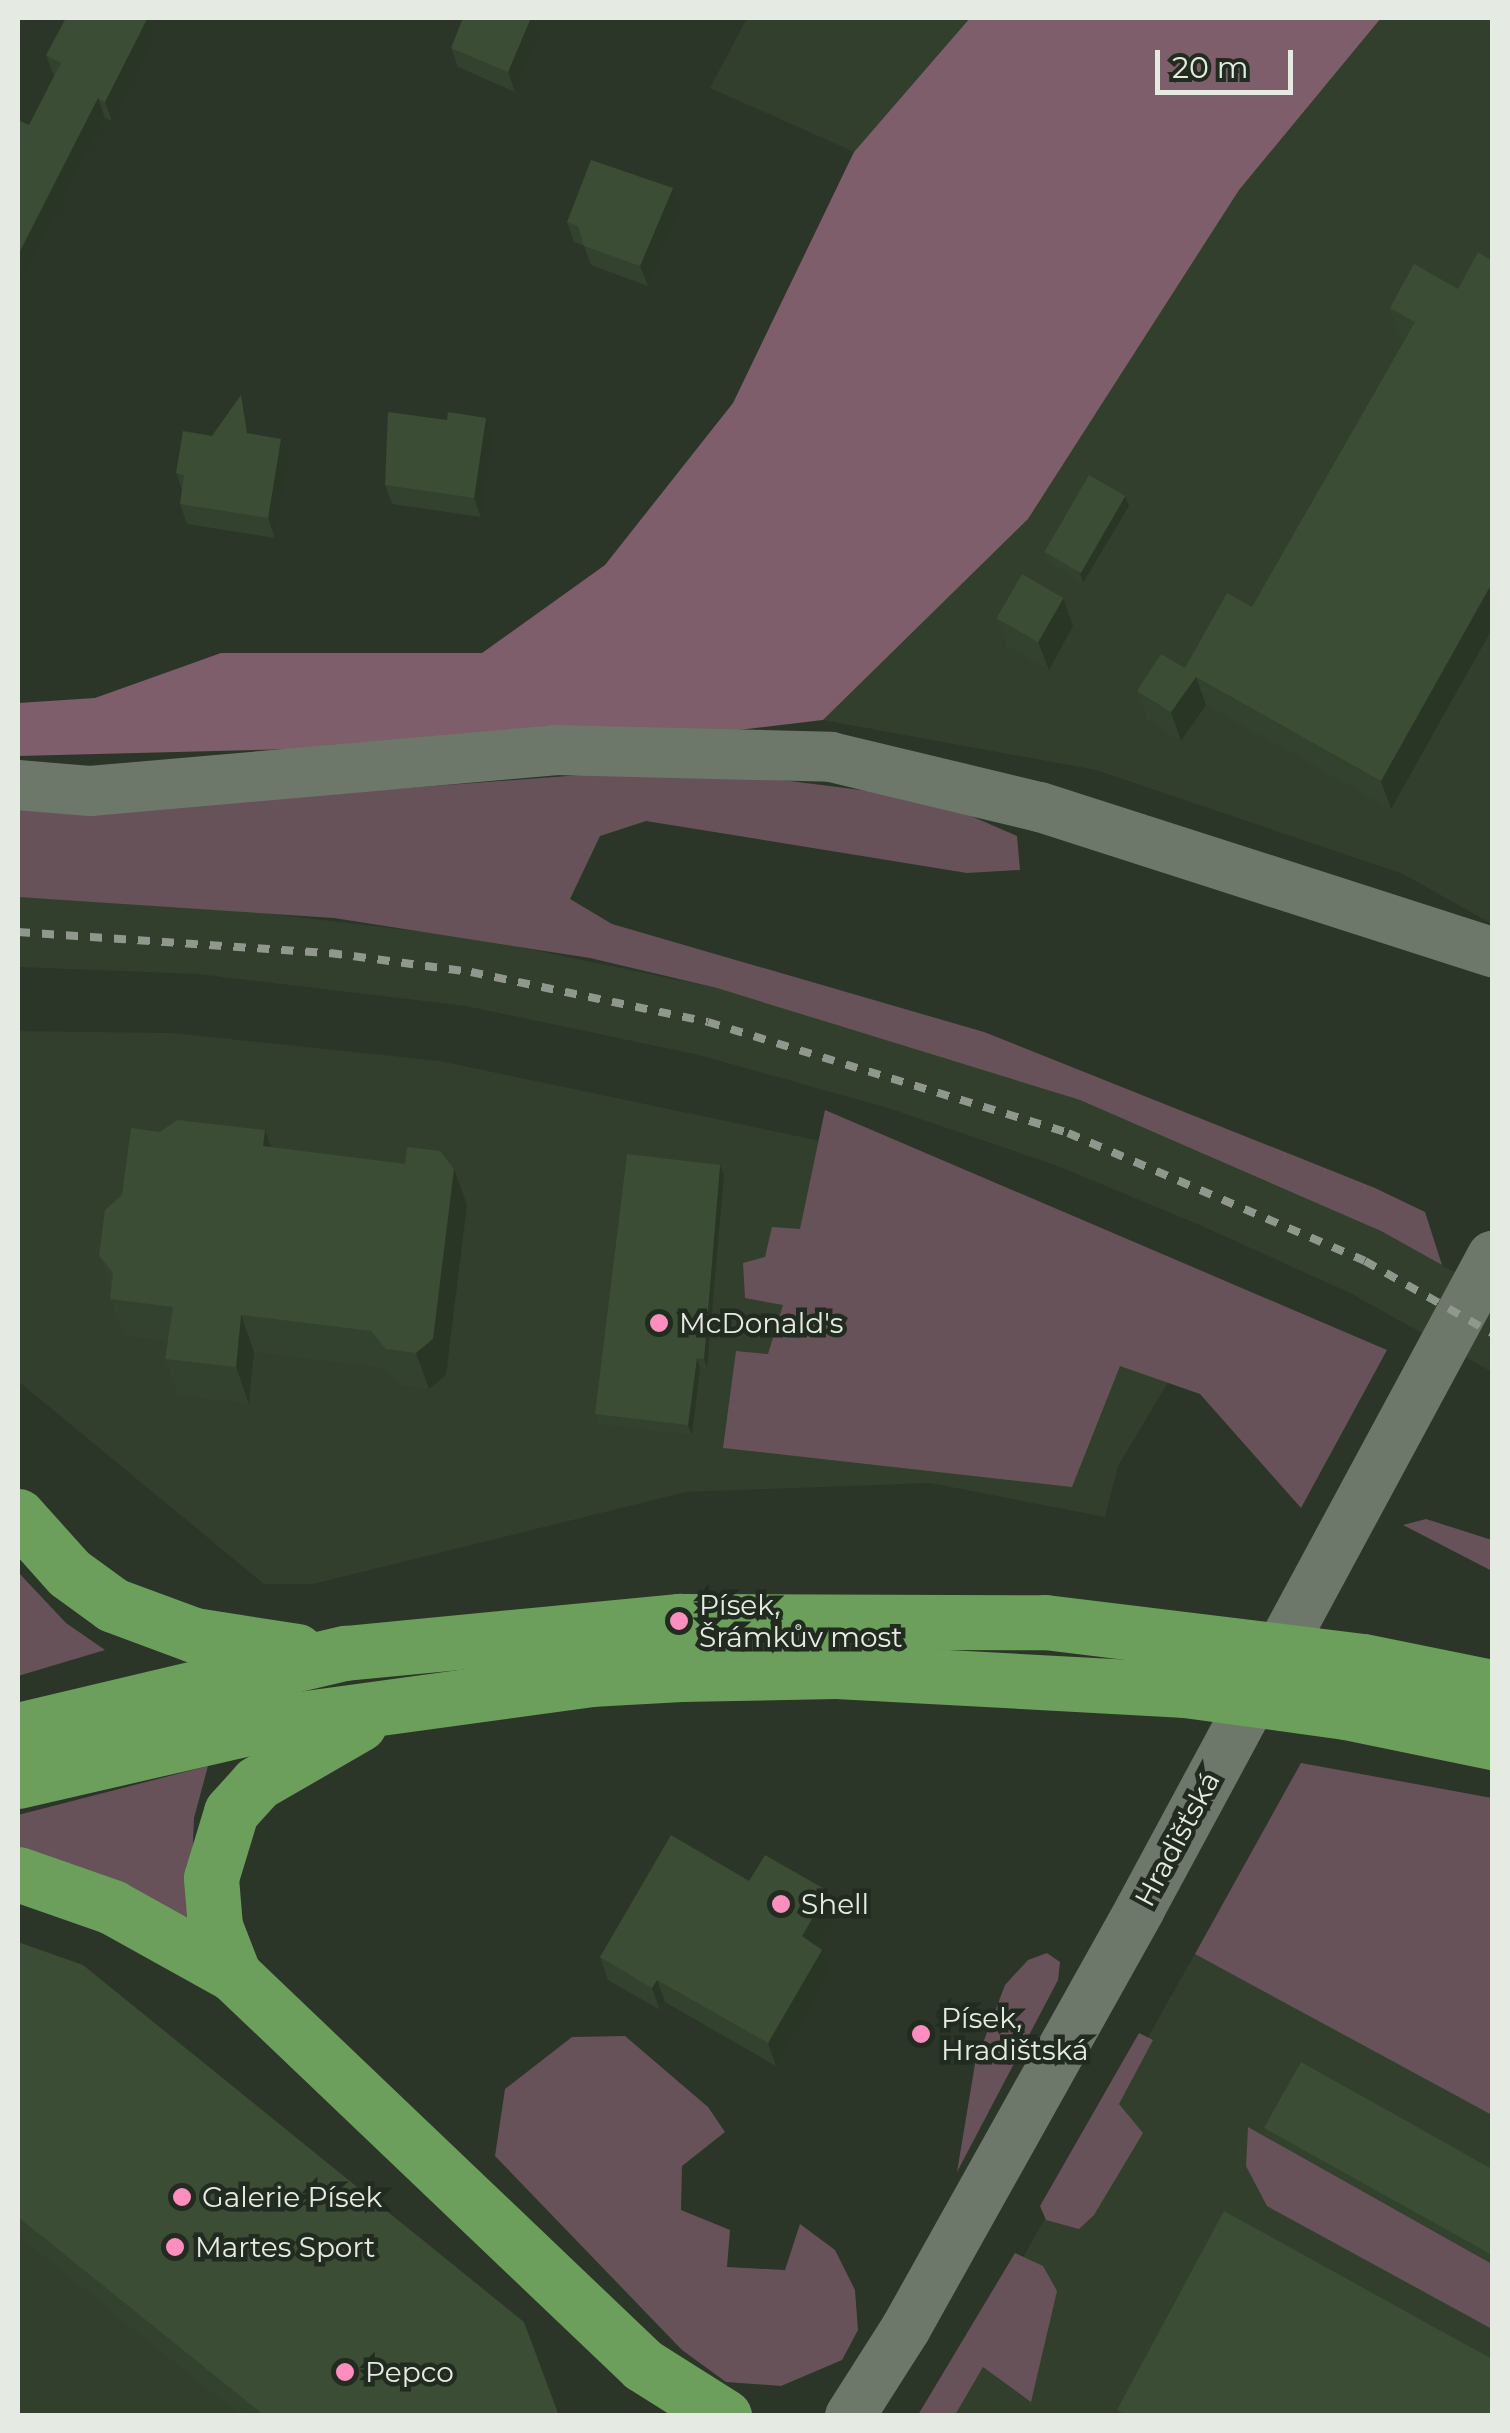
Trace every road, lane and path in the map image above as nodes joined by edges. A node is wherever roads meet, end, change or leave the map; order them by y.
1 (18, 785) edge
2 (1492, 952) edge
3 (1492, 1256) edge
4 (18, 1516) edge
5 (345, 1653) junction
6 (1355, 1686) junction
7 (1492, 1687) edge
8 (422, 1699) junction
9 (18, 1730) edge
10 (1492, 1742) edge
11 (18, 1781) edge
12 (18, 1874) edge
13 (234, 1976) junction
14 (643, 2365) junction
15 (661, 2416) edge
16 (724, 2416) edge
17 (850, 2416) edge

1 - 2 street
3 - 17 street, Hradišťská
4 - 5 highway
5 - 6 highway
5 - 9 highway
6 - 7 highway
6 - 8 highway
6 - 10 highway
8 - 11 highway
8 - 13 highway
12 - 13 highway
13 - 14 highway
14 - 15 highway
14 - 16 highway

